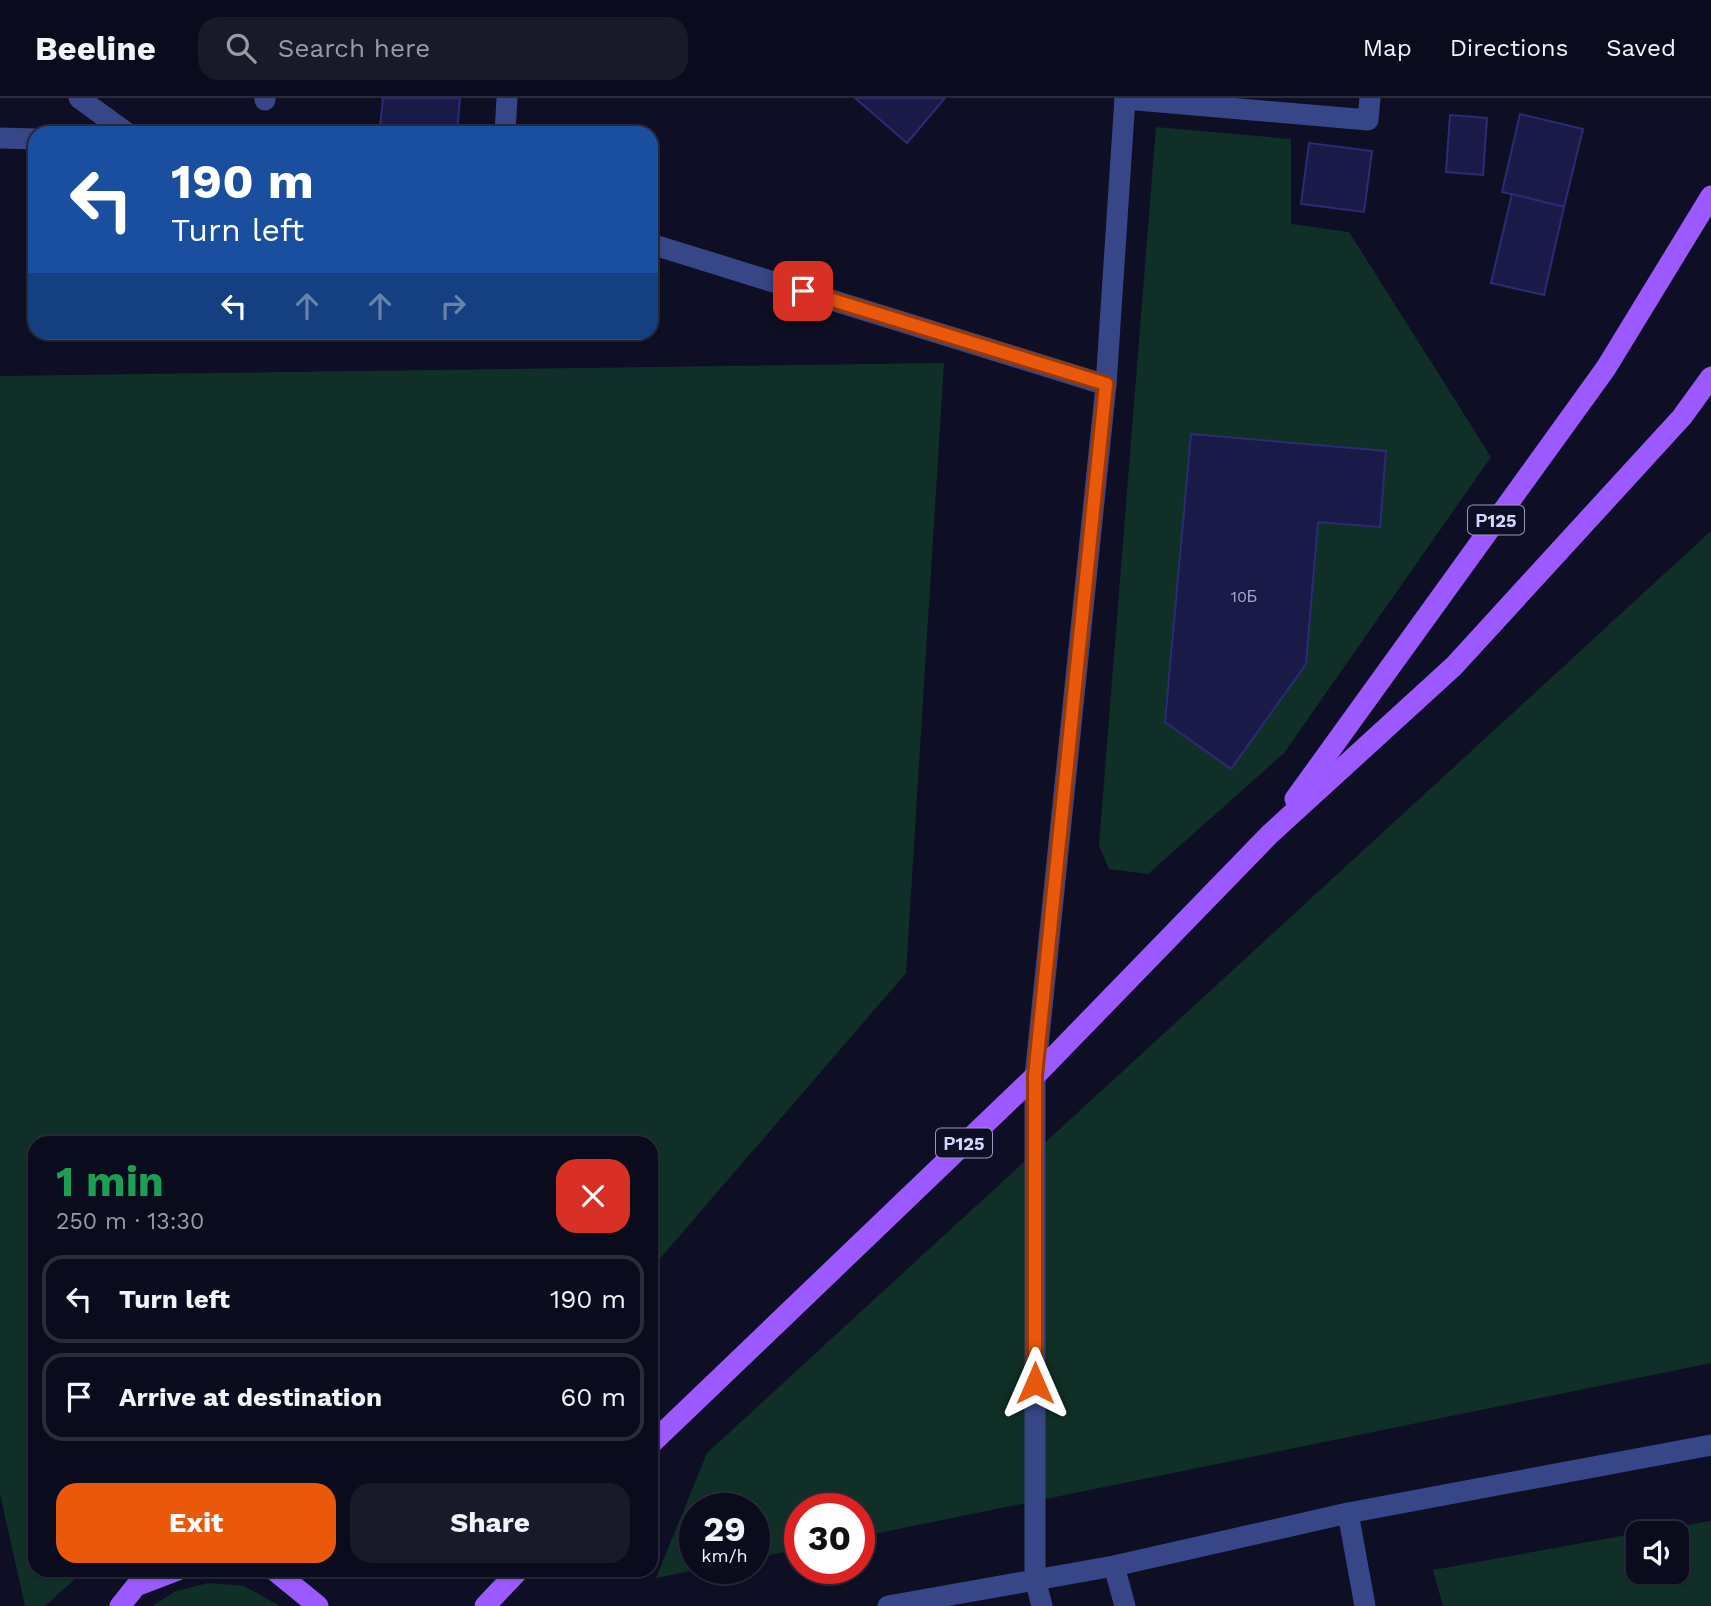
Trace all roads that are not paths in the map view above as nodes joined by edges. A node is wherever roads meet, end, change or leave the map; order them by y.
1 (79, 98) edge
2 (507, 98) edge
3 (1125, 98) edge
4 (1370, 98) edge
5 (117, 126) edge
6 (505, 126) edge
7 (0, 138) edge
8 (28, 139) edge
9 (1711, 196) edge
10 (658, 246) edge
11 (1711, 377) edge
12 (1106, 384) junction
13 (1269, 835) junction
14 (1035, 1076) junction
15 (658, 1437) edge
16 (1711, 1445) edge
17 (1348, 1513) junction
18 (1114, 1566) junction
19 (160, 1577) edge
20 (283, 1577) edge
21 (512, 1577) edge
22 (1035, 1579) junction
23 (120, 1606) edge
24 (318, 1606) edge
25 (485, 1606) edge
26 (888, 1606) edge
27 (1042, 1606) edge
28 (1125, 1606) edge
29 (1364, 1606) edge

1 - 5 street
2 - 6 street
3 - 4 street
3 - 12 street
7 - 8 street
9 - 13 main road, Р125
10 - 12 street
11 - 13 main road, Р125
12 - 14 street
13 - 14 main road, Р125
14 - 15 main road, Р125
14 - 22 street
16 - 17 street
17 - 18 street
17 - 29 street
18 - 22 street
18 - 28 street
19 - 23 main road
20 - 24 main road
21 - 25 main road
22 - 26 street
22 - 27 street

